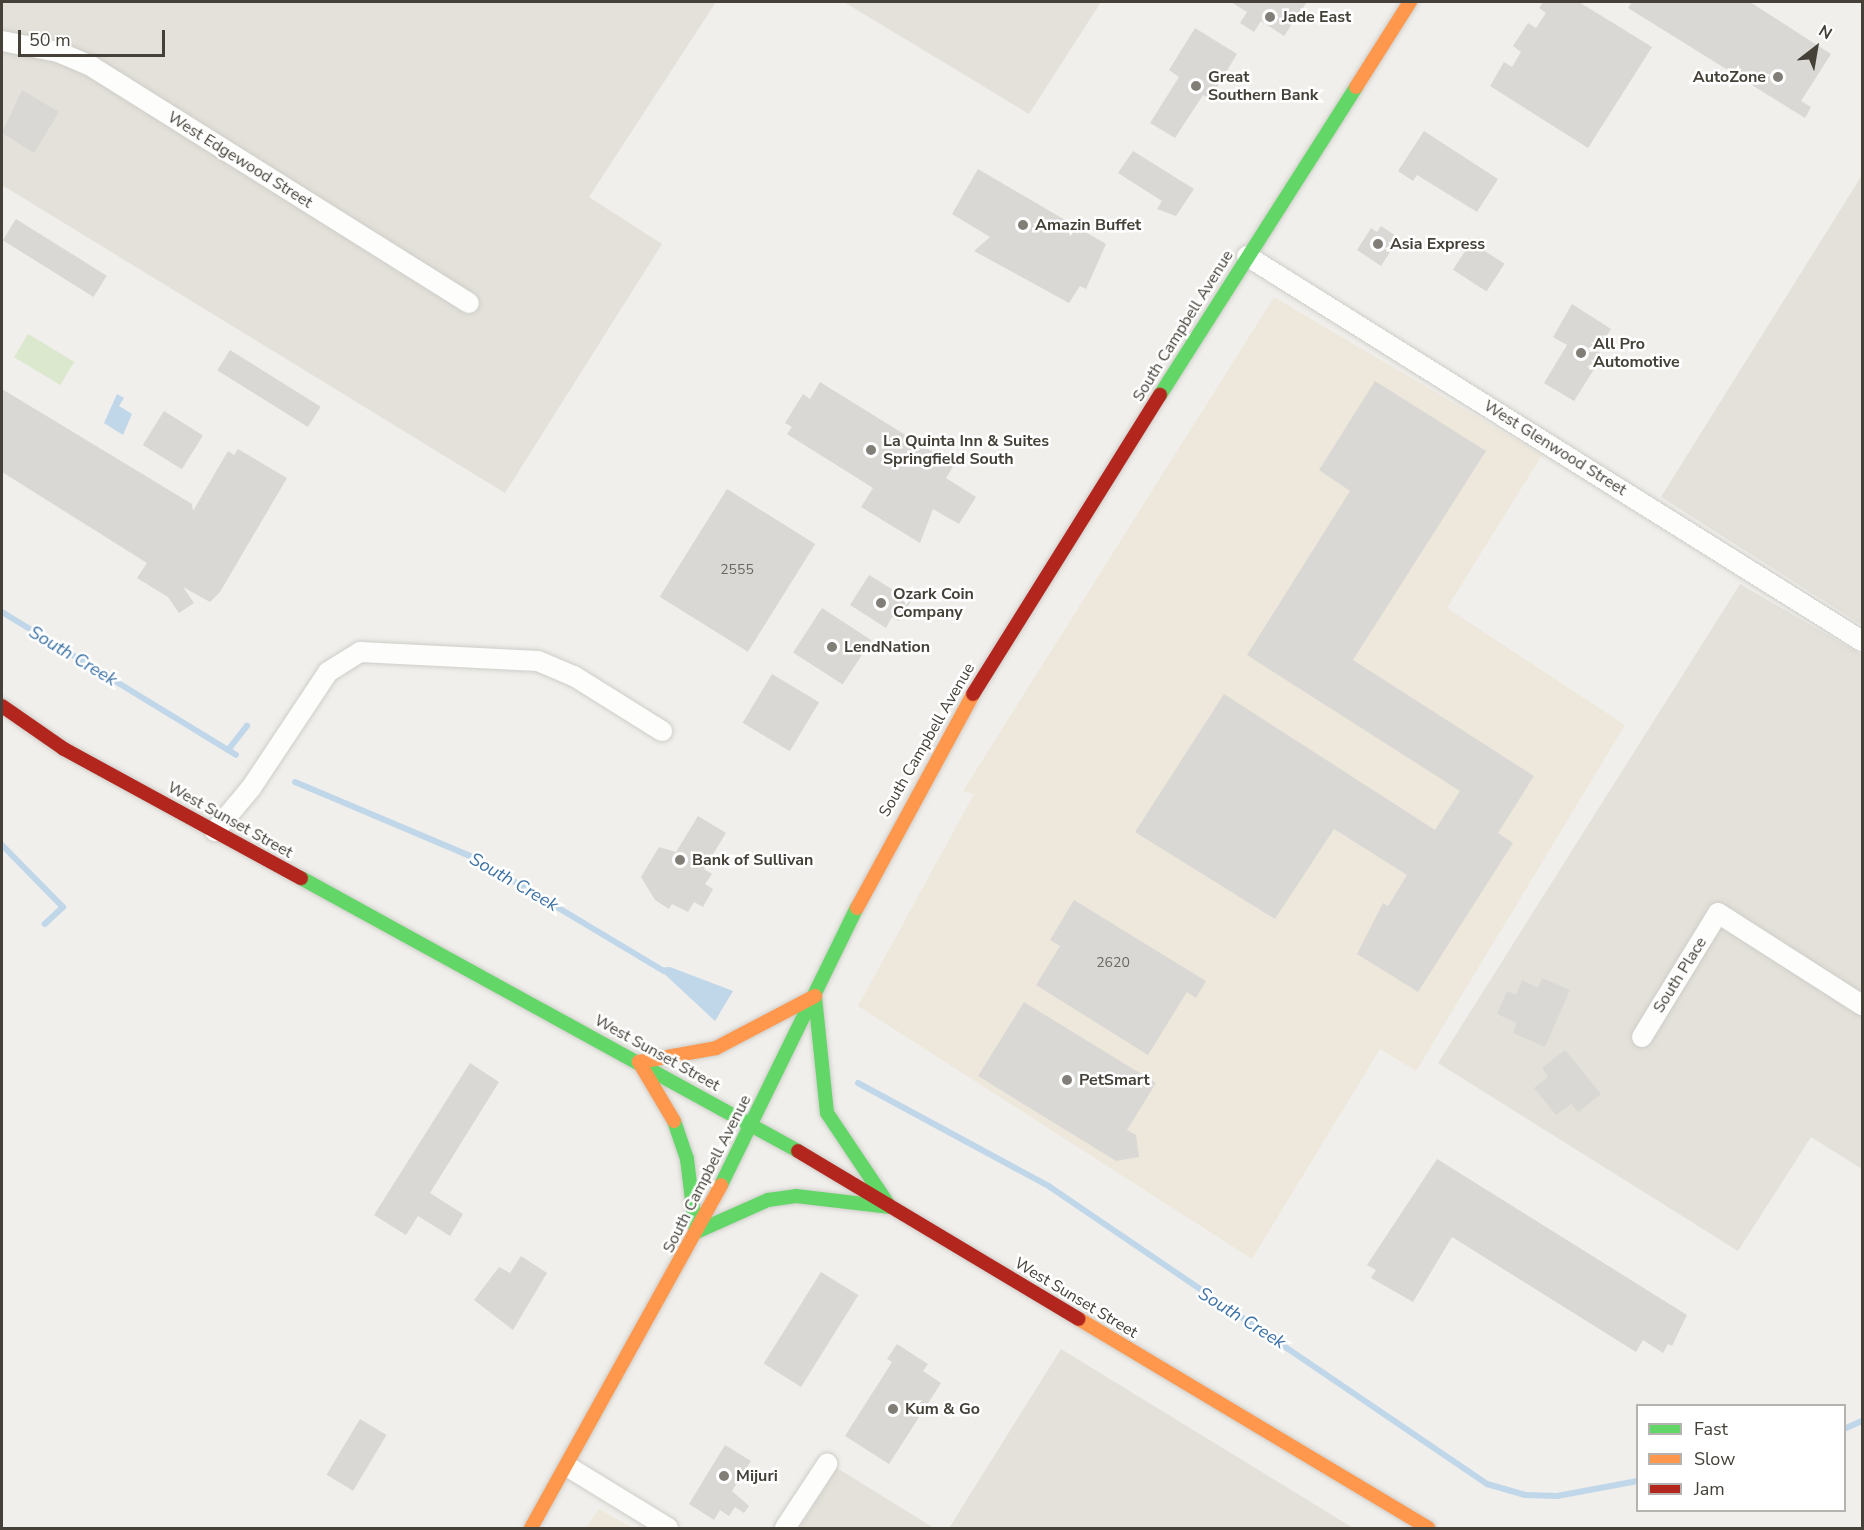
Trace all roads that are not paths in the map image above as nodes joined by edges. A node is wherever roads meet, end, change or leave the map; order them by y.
1 (1410, 2) edge
2 (2, 40) edge
3 (1247, 256) junction
4 (469, 303) dead end
5 (1863, 641) edge
6 (2, 706) edge
7 (662, 731) dead end
8 (215, 831) junction
9 (815, 996) junction
10 (1863, 1005) edge
11 (1642, 1037) dead end
12 (639, 1062) junction
13 (752, 1123) junction
14 (890, 1207) junction
15 (696, 1232) junction
16 (827, 1464) dead end
17 (570, 1468) junction
18 (531, 1528) edge
19 (668, 1528) edge
20 (785, 1528) edge
21 (1428, 1528) edge

1 - 3 main road, South Campbell Avenue
2 - 4 street, West Edgewood Street
3 - 5 street, West Glenwood Street
3 - 9 main road, South Campbell Avenue
6 - 8 main road, West Sunset Street
7 - 8 street
8 - 12 main road, West Sunset Street
9 - 12 main road
9 - 13 main road, South Campbell Avenue
9 - 14 main road
10 - 11 street, South Place
12 - 13 main road, West Sunset Street
12 - 15 main road
13 - 14 main road, West Sunset Street
13 - 15 main road, South Campbell Avenue
14 - 15 main road
14 - 21 main road, West Sunset Street
15 - 17 main road, South Campbell Avenue
16 - 20 street
17 - 18 main road, South Campbell Avenue
17 - 19 street

